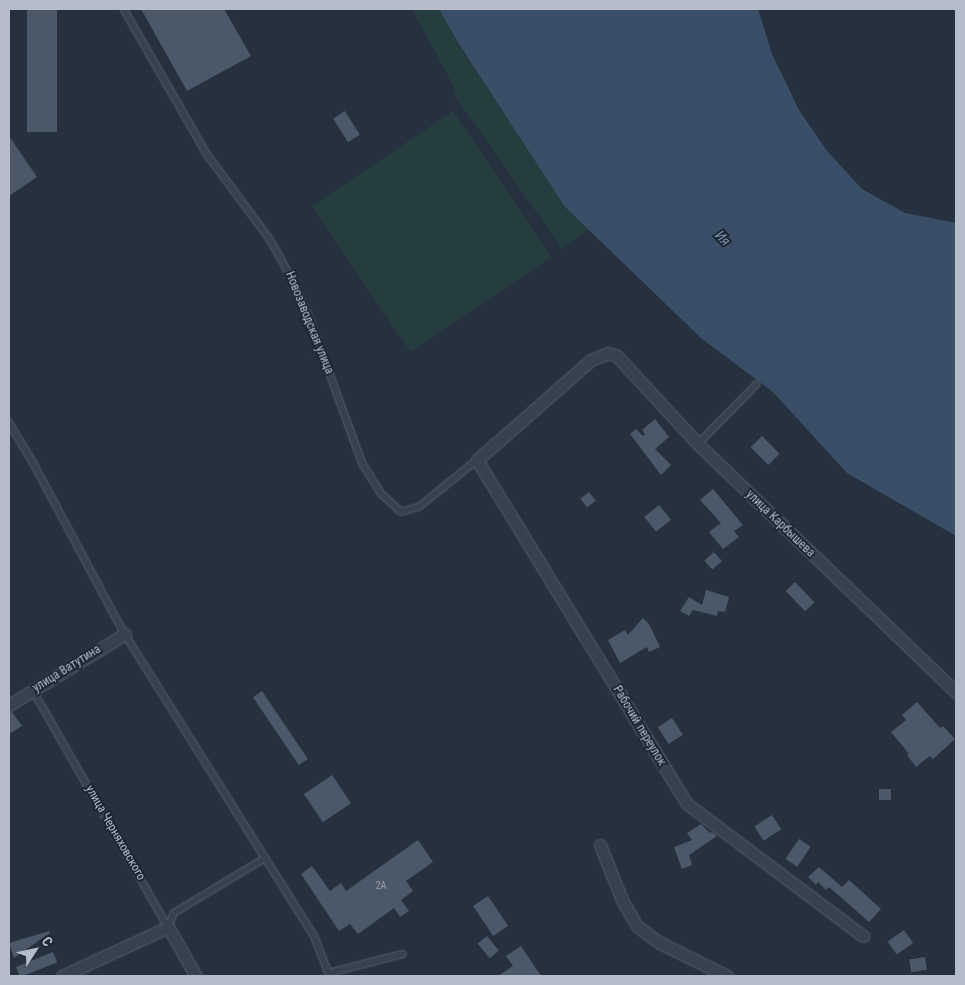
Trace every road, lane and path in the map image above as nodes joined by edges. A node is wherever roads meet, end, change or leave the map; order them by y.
1 (124, 9) edge
2 (756, 385) dead end
3 (9, 422) edge
4 (698, 444) junction
5 (477, 460) junction
6 (125, 634) junction
7 (33, 690) junction
8 (956, 692) edge
9 (9, 705) edge
10 (600, 845) dead end
11 (264, 858) junction
12 (168, 927) junction
13 (863, 936) dead end
14 (403, 954) dead end
15 (330, 975) edge
16 (62, 976) edge
17 (196, 976) edge
18 (727, 976) edge

1 - 5 lane, Новозаводская улица
2 - 4 lane
3 - 6 lane
4 - 5 street, улица Карбышева
4 - 8 street, улица Карбышева
5 - 13 street, Рабочий переулок
6 - 7 street, улица Ватутина
6 - 11 lane
7 - 9 street, улица Ватутина
7 - 12 lane, улица Черняховского
10 - 18 street
11 - 12 lane
11 - 15 lane
12 - 16 street
12 - 17 street, улица Черняховского
14 - 15 lane

